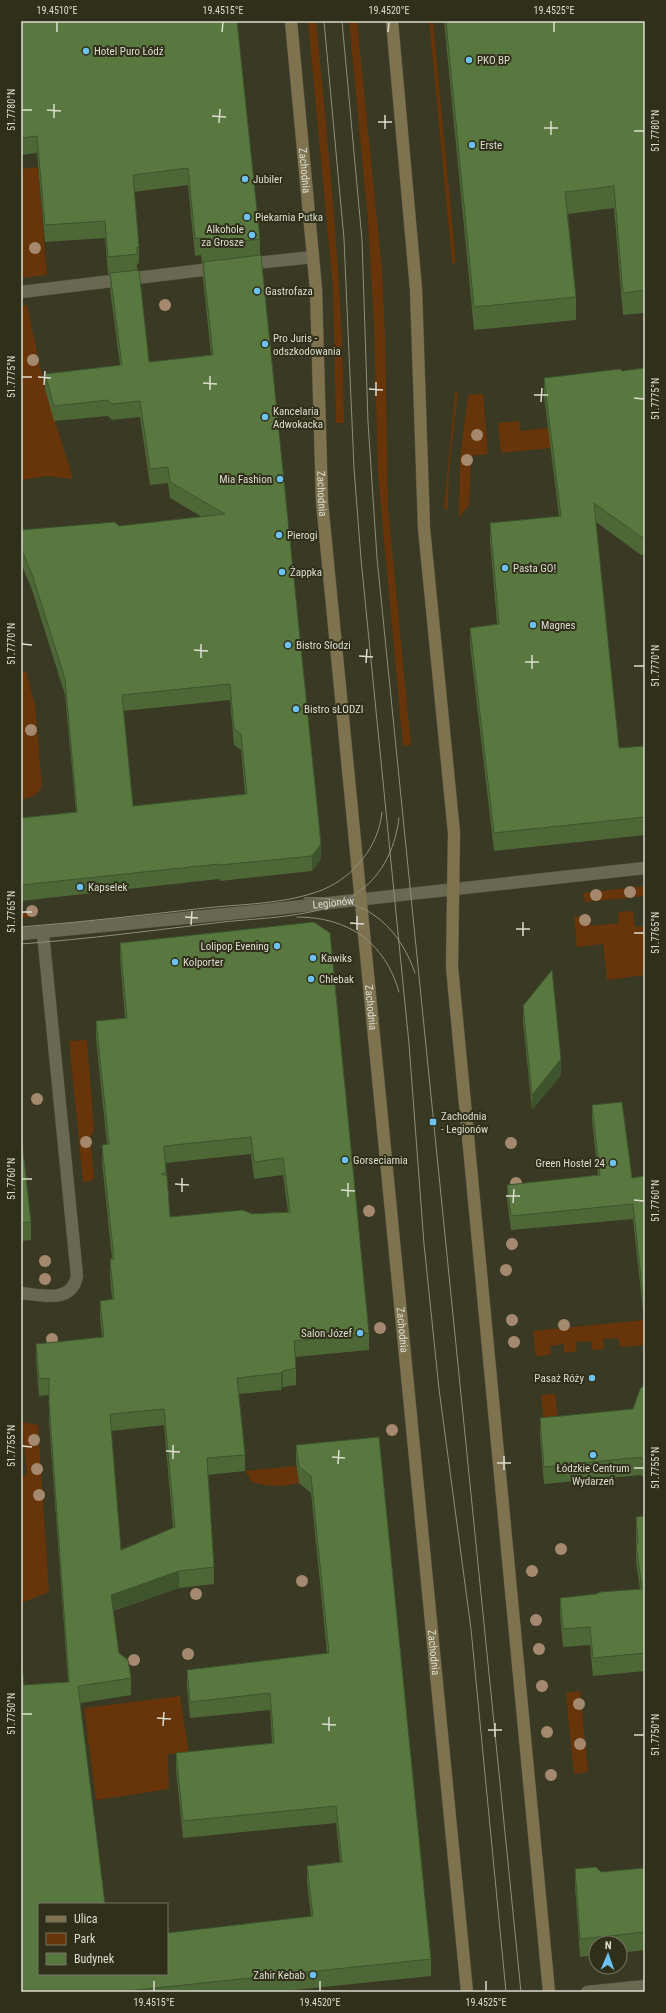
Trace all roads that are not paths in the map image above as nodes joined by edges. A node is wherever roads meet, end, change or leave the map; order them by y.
1 (290, 21) edge
2 (392, 21) edge
3 (313, 257) junction
4 (21, 292) edge
5 (645, 868) edge
6 (453, 889) junction
7 (360, 899) junction
8 (43, 933) junction
9 (21, 934) edge
10 (21, 1293) edge
11 (645, 1986) edge
12 (467, 1992) edge
13 (549, 1992) edge
14 (587, 1992) edge

1 - 3 main road, Zachodnia
2 - 6 main road
3 - 4 street
3 - 7 main road, Zachodnia
5 - 6 street, Legionów
6 - 7 street, Legionów
6 - 13 main road
7 - 8 street, Legionów
7 - 12 main road, Zachodnia
8 - 9 street, Legionów
8 - 10 street
11 - 14 street

